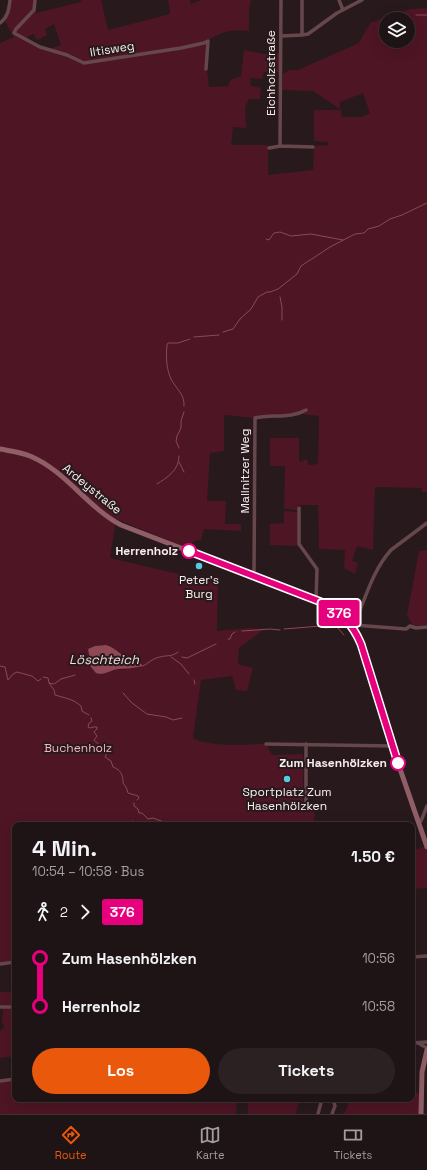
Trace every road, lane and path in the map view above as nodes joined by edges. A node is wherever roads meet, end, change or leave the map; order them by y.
1 (10, 0) edge
2 (35, 0) edge
3 (281, 0) edge
4 (302, 0) edge
5 (339, 0) edge
6 (362, 0) edge
7 (343, 10) junction
8 (0, 23) edge
9 (281, 36) junction
10 (302, 36) junction
11 (206, 69) dead end
12 (280, 146) junction
13 (313, 146) dead end
14 (269, 148) dead end
15 (306, 410) dead end
16 (0, 449) edge
17 (299, 508) dead end
18 (427, 523) edge
19 (254, 576) junction
20 (316, 600) junction
21 (353, 626) junction
22 (427, 626) edge
23 (266, 744) dead end
24 (306, 744) junction
25 (392, 746) junction
26 (306, 802) dead end
27 (427, 806) edge
28 (419, 822) junction
29 (427, 846) edge
30 (427, 956) edge
31 (415, 957) edge
32 (12, 962) edge
33 (0, 964) edge
34 (12, 1006) edge
35 (0, 1007) edge
36 (427, 1042) edge
37 (418, 1043) joint
38 (427, 1049) edge
39 (12, 1079) edge
40 (0, 1081) edge
41 (321, 1102) edge
42 (334, 1102) edge
43 (318, 1114) edge
44 (333, 1114) edge
45 (421, 1114) edge

1 - 8 street
2 - 11 street, Iltisweg
3 - 9 street, Eichholzstraße
4 - 10 street
5 - 7 street
6 - 7 street
7 - 10 street
9 - 10 street
9 - 12 street, Eichholzstraße
12 - 13 street
12 - 14 street
15 - 19 street, Mallnitzer Weg
16 - 19 main road, Ardeystraße
17 - 20 street
18 - 21 street
19 - 20 main road, Ardeystraße
20 - 21 main road, Ardeystraße
21 - 22 street
21 - 25 main road, Ardeystraße
23 - 24 street
24 - 25 street
24 - 26 street
25 - 28 main road, Ardeystraße
27 - 28 street
28 - 29 main road, Ardeystraße
30 - 31 street
32 - 33 street
34 - 35 street
36 - 37 street
37 - 38 street
38 - 45 main road
39 - 40 street
41 - 43 street
42 - 44 street

